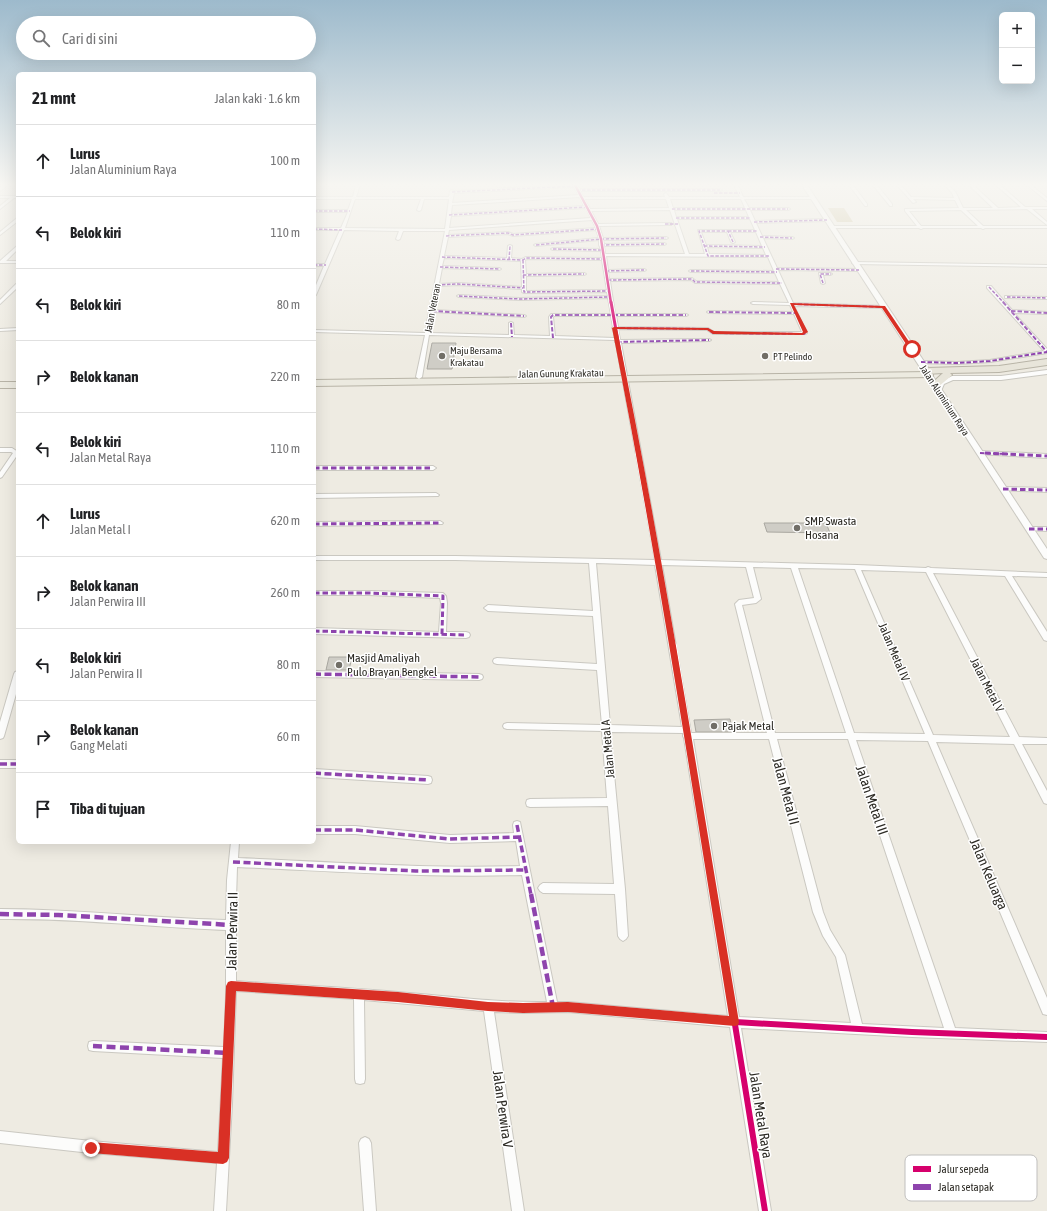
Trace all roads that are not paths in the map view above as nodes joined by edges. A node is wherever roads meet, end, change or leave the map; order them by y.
1 (337, 242) edge
2 (445, 242) edge
3 (574, 242) edge
4 (601, 242) edge
5 (683, 242) edge
6 (703, 242) edge
7 (762, 242) edge
8 (841, 242) edge
9 (664, 244) dead end
10 (536, 245) dead end
11 (510, 246) dead end
12 (704, 246) junction
13 (765, 247) junction
14 (16, 249) edge
15 (553, 250) dead end
16 (603, 252) junction
17 (688, 256) junction
18 (708, 256) junction
19 (770, 256) junction
20 (442, 257) junction
21 (509, 260) junction
22 (523, 260) junction
23 (1, 262) edge
24 (16, 262) edge
25 (316, 265) edge
26 (326, 265) junction
27 (440, 267) junction
28 (1047, 267) edge
29 (858, 268) junction
30 (499, 269) dead end
31 (644, 270) dead end
32 (777, 270) junction
33 (606, 271) junction
34 (691, 271) dead end
35 (523, 274) junction
36 (584, 274) dead end
37 (608, 280) junction
38 (822, 282) dead end
39 (782, 283) junction
40 (436, 285) junction
41 (16, 287) edge
42 (523, 288) junction
43 (989, 288) dead end
44 (316, 289) edge
45 (609, 291) junction
46 (459, 296) dead end
47 (1007, 297) dead end
48 (609, 298) junction
49 (1047, 298) edge
50 (753, 302) dead end
51 (0, 303) edge
52 (791, 304) junction
53 (883, 307) junction
54 (432, 311) junction
55 (1011, 311) junction
56 (709, 312) dead end
57 (795, 312) junction
58 (1047, 313) edge
59 (612, 315) junction
60 (686, 315) dead end
61 (524, 316) dead end
62 (511, 323) dead end
63 (614, 328) junction
64 (0, 330) edge
65 (16, 330) edge
66 (316, 330) edge
67 (427, 333) junction
68 (512, 337) junction
69 (553, 338) junction
70 (709, 340) dead end
71 (616, 341) junction
72 (1047, 352) edge
73 (1047, 362) edge
74 (1047, 366) edge
75 (924, 368) junction
76 (1047, 372) edge
77 (947, 373) junction
78 (419, 377) junction
79 (624, 377) junction
80 (316, 379) edge
81 (316, 383) edge
82 (0, 385) edge
83 (16, 385) edge
84 (937, 387) junction
85 (0, 389) edge
86 (16, 389) edge
87 (0, 450) edge
88 (980, 453) junction
89 (1047, 456) edge
90 (316, 468) edge
91 (434, 468) dead end
92 (0, 476) edge
93 (1003, 489) junction
94 (1047, 490) edge
95 (436, 495) dead end
96 (316, 496) edge
97 (440, 523) dead end
98 (316, 524) edge
99 (1029, 529) junction
100 (1047, 529) edge
101 (1047, 556) edge
102 (316, 558) edge
103 (592, 561) junction
104 (659, 563) junction
105 (749, 565) junction
106 (794, 566) junction
107 (857, 567) junction
108 (928, 569) junction
109 (1007, 573) junction
110 (1047, 575) edge
111 (316, 593) edge
112 (488, 608) dead end
113 (596, 614) junction
114 (316, 631) edge
115 (442, 634) junction
116 (466, 634) dead end
117 (1047, 638) edge
118 (497, 661) dead end
119 (600, 667) junction
120 (316, 674) edge
121 (479, 677) dead end
122 (16, 681) edge
123 (507, 726) dead end
124 (606, 728) junction
125 (687, 733) junction
126 (0, 736) edge
127 (772, 736) junction
128 (851, 736) junction
129 (931, 737) junction
130 (1016, 740) junction
131 (1047, 741) edge
132 (0, 764) edge
133 (16, 764) edge
134 (316, 773) edge
135 (428, 780) dead end
136 (1047, 800) edge
137 (612, 802) junction
138 (530, 803) dead end
139 (517, 825) dead end
140 (316, 830) edge
141 (519, 837) junction
142 (235, 844) edge
143 (233, 862) junction
144 (526, 870) junction
145 (543, 888) dead end
146 (620, 889) junction
147 (0, 914) edge
148 (231, 925) junction
149 (623, 936) dead end
150 (231, 986) junction
151 (359, 995) junction
152 (488, 1006) junction
153 (560, 1007) junction
154 (1047, 1010) edge
155 (735, 1022) junction
156 (858, 1029) junction
157 (951, 1034) junction
158 (1047, 1037) edge
159 (93, 1046) dead end
160 (228, 1052) junction
161 (360, 1079) dead end
162 (0, 1137) edge
163 (365, 1143) dead end
164 (223, 1158) junction
165 (220, 1211) edge
166 (370, 1211) edge
167 (518, 1211) edge
168 (765, 1211) edge

1 - 26 street
2 - 20 street, Jalan Veteran
3 - 10 street
4 - 16 street
5 - 17 street
6 - 12 street
7 - 13 street
8 - 29 main road, Jalan Aluminium Raya
9 - 16 street
11 - 21 street
12 - 13 street
12 - 18 street
13 - 19 street
14 - 23 street
15 - 16 street
16 - 17 street
16 - 22 street
16 - 33 street
17 - 18 street
18 - 19 street
19 - 32 street
20 - 21 street
20 - 27 street, Jalan Veteran
21 - 22 street
22 - 35 street
23 - 24 street
25 - 26 street
26 - 44 street
27 - 30 street
27 - 40 street, Jalan Veteran
28 - 29 street
29 - 32 street
29 - 38 street
29 - 53 main road, Jalan Aluminium Raya
31 - 33 street
32 - 34 street
32 - 39 street
33 - 37 street
35 - 36 street
35 - 42 street
37 - 39 street
37 - 45 street
39 - 52 street
40 - 42 street
40 - 54 street, Jalan Veteran
41 - 51 street
42 - 45 street
43 - 55 street
45 - 48 street
46 - 48 street
47 - 49 street
48 - 59 street
50 - 52 street
52 - 53 street
52 - 57 street
53 - 75 main road, Jalan Aluminium Raya
54 - 61 street
54 - 67 street, Jalan Veteran
55 - 58 street
55 - 72 street
56 - 57 street
57 - 63 street
59 - 60 street
59 - 63 street
59 - 69 street
62 - 68 street
63 - 71 street
64 - 65 street
66 - 67 street
67 - 68 street
67 - 78 street, Jalan Veteran
68 - 69 street
69 - 71 street
70 - 71 street
71 - 79 street
72 - 75 street
73 - 77 highway
74 - 77 highway
75 - 77 highway
75 - 77 highway
75 - 79 highway, Jalan Gunung Krakatau
75 - 84 street, Jalan Aluminium Raya
76 - 84 street
77 - 84 highway
78 - 79 highway, Jalan Gunung Krakatau
78 - 80 highway, Jalan Gunung Krakatau
79 - 81 highway, Jalan Gunung Krakatau
79 - 104 street, Jalan Metal Raya
82 - 83 highway
84 - 88 street, Jalan Aluminium Raya
85 - 86 highway
87 - 92 street
88 - 89 street
88 - 93 street, Jalan Aluminium Raya
90 - 91 street
93 - 94 street
93 - 99 street, Jalan Aluminium Raya
95 - 96 street
97 - 98 street
99 - 100 street
99 - 101 street, Jalan Aluminium Raya
102 - 103 street
103 - 104 street
103 - 113 street, Jalan Metal A
104 - 105 street
104 - 125 street, Jalan Metal Raya
105 - 106 street
105 - 127 street, Jalan Metal II
106 - 107 street
106 - 128 street, Jalan Metal III
107 - 108 street
107 - 129 street, Jalan Metal IV
108 - 109 street
108 - 130 street, Jalan Metal V
109 - 110 street
109 - 117 street
111 - 115 street
112 - 113 street
113 - 119 street, Jalan Metal A
114 - 115 street
115 - 116 street
118 - 119 street
119 - 124 street, Jalan Metal A
120 - 121 street
122 - 126 street
123 - 124 street
124 - 125 street
124 - 137 street, Jalan Metal A
125 - 127 street
125 - 155 street, Jalan Metal Raya
127 - 128 street
127 - 156 street, Jalan Metal II
128 - 129 street
128 - 157 street, Jalan Metal III
129 - 130 street
129 - 154 street, Jalan Keluarga
130 - 131 street
130 - 136 street, Jalan Metal V
132 - 133 street
134 - 135 street
137 - 138 street
137 - 146 street, Jalan Metal A
139 - 141 street
140 - 141 street
141 - 144 street
142 - 143 street, Jalan Perwira II
143 - 144 street
143 - 148 street, Jalan Perwira II
144 - 153 street
145 - 146 street
146 - 149 street, Jalan Metal A
147 - 148 street
148 - 150 street, Jalan Perwira II
150 - 151 street
150 - 160 street, Jalan Perwira II
151 - 152 street
151 - 161 street
152 - 153 street
152 - 167 street, Jalan Perwira V
153 - 155 street
155 - 156 street
155 - 168 street, Jalan Metal Raya
156 - 157 street
157 - 158 street
159 - 160 street
160 - 164 street, Jalan Perwira II
162 - 164 street
163 - 166 street
164 - 165 street, Jalan Perwira II

